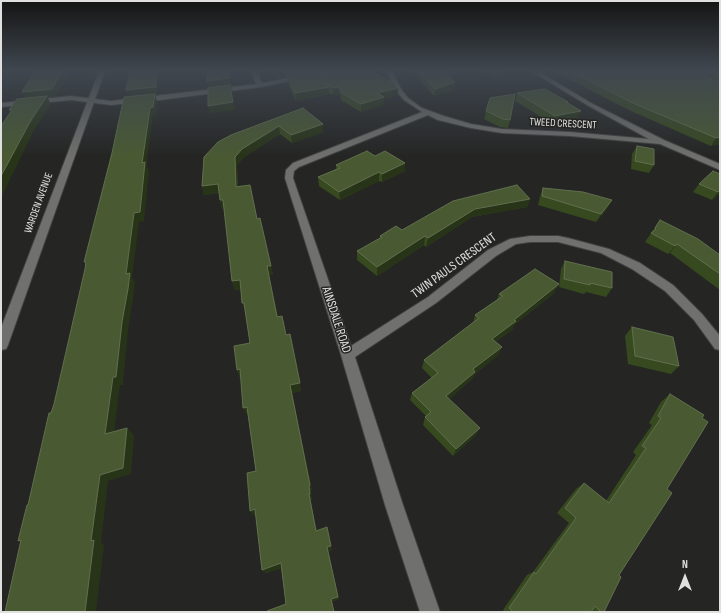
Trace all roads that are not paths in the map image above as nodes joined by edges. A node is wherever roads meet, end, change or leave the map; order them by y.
1 (55, 100) edge
2 (81, 100) edge
3 (139, 100) edge
4 (408, 100) edge
5 (582, 100) edge
6 (89, 101) junction
7 (1, 105) edge
8 (427, 113) junction
9 (661, 142) junction
10 (720, 167) edge
11 (1, 344) edge
12 (720, 345) edge
13 (348, 355) junction
14 (430, 612) edge

1 - 7 street
2 - 6 street
3 - 6 street
4 - 8 street, TWEED CRESCENT
5 - 9 street
6 - 11 street, WARDEN AVENUE
8 - 9 street, TWEED CRESCENT
8 - 13 street, AINSDALE ROAD
9 - 10 street
12 - 13 street, TWIN PAULS CRESCENT
13 - 14 street, AINSDALE ROAD

